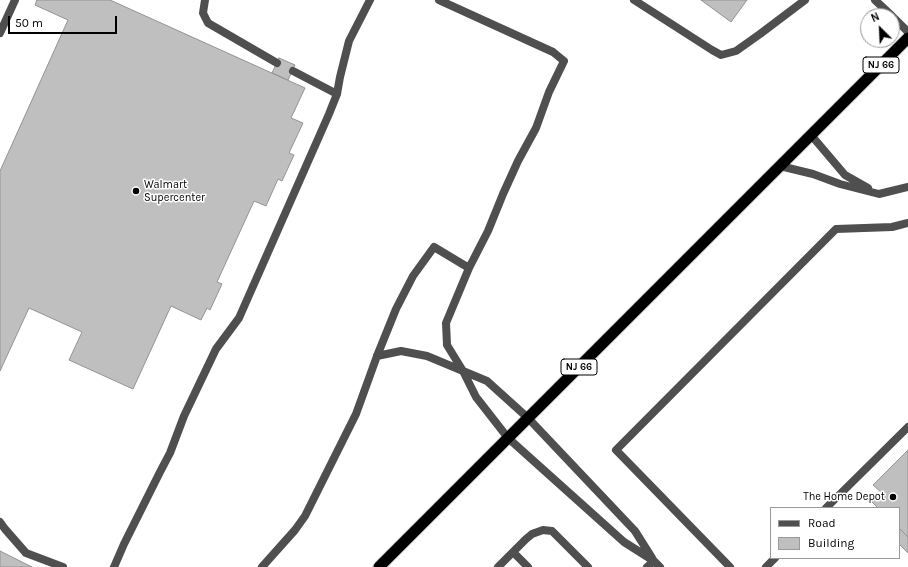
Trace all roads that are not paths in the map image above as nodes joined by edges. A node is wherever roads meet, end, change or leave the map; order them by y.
1 (15, 0) edge
2 (205, 0) edge
3 (370, 0) edge
4 (439, 0) edge
5 (634, 0) edge
6 (804, 0) edge
7 (875, 0) edge
8 (884, 8) edge
9 (900, 24) edge
10 (908, 32) edge
11 (0, 33) edge
12 (908, 38) edge
13 (277, 63) dead end
14 (293, 71) dead end
15 (337, 94) junction
16 (811, 135) junction
17 (780, 166) junction
18 (908, 187) edge
19 (879, 194) junction
20 (908, 222) edge
21 (469, 268) junction
22 (377, 356) junction
23 (462, 371) junction
24 (528, 418) junction
25 (908, 428) edge
26 (508, 438) junction
27 (827, 507) edge
28 (0, 522) edge
29 (513, 552) junction
30 (774, 559) edge
31 (654, 561) junction
32 (63, 567) edge
33 (114, 567) edge
34 (262, 567) edge
35 (379, 567) edge
36 (498, 567) edge
37 (528, 567) edge
38 (588, 567) edge
39 (647, 567) edge
40 (660, 567) edge
41 (730, 567) edge
42 (766, 567) edge

1 - 11 street
2 - 13 street
3 - 15 street
4 - 21 street
5 - 6 street
7 - 8 street
9 - 10 street
12 - 16 highway, NJ 66
14 - 15 street
15 - 33 street
16 - 17 highway, NJ 66
16 - 19 street
17 - 19 street
17 - 24 highway, NJ 66
18 - 19 street
20 - 41 street
21 - 22 street
21 - 23 street
22 - 23 street
22 - 34 street
23 - 24 street
23 - 26 street
24 - 26 highway, NJ 66
24 - 31 street
25 - 27 street
26 - 31 street
26 - 35 highway, NJ 66
28 - 32 street
29 - 36 street
29 - 37 street
29 - 38 street
30 - 42 street
31 - 39 street
31 - 40 street

